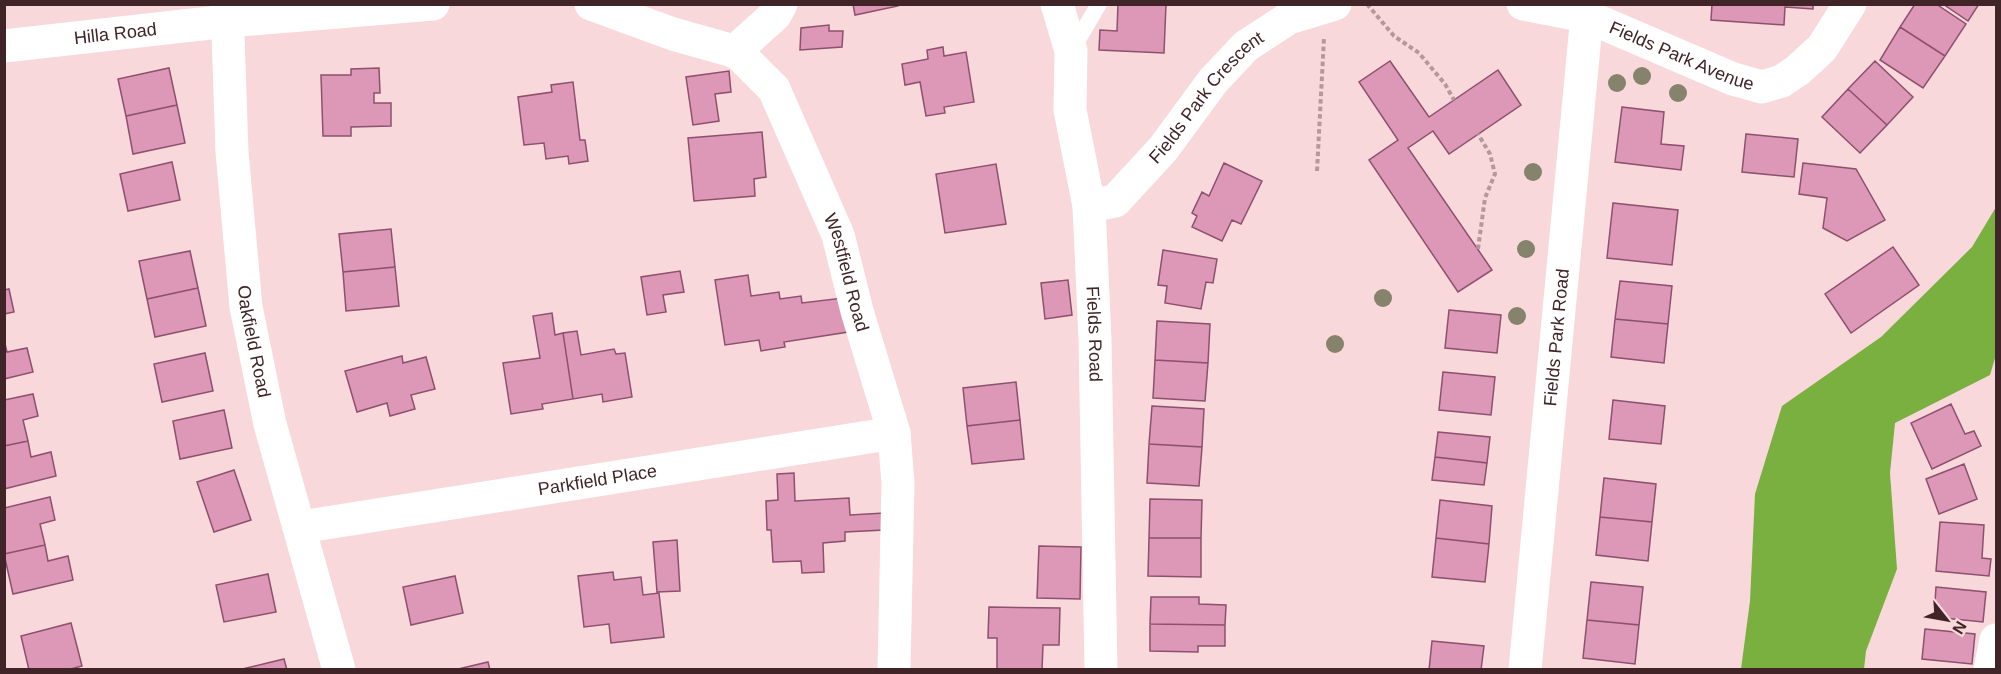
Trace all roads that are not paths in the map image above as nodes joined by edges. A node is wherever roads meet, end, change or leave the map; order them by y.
1 (433, 4) edge
2 (591, 4) edge
3 (781, 4) edge
4 (1057, 4) edge
5 (1099, 4) edge
6 (1523, 4) edge
7 (1850, 4) edge
8 (1330, 6) edge
9 (1587, 10) edge
10 (227, 13) edge
11 (4, 46) edge
12 (1071, 51) junction
13 (734, 52) junction
14 (1089, 206) junction
15 (894, 434) junction
16 (301, 527) junction
17 (1996, 640) edge
18 (339, 669) edge
19 (894, 669) edge
20 (1101, 669) edge
21 (1525, 669) edge
22 (1990, 669) edge

1 - 10 street
2 - 13 street, Westfield Road
3 - 13 street
4 - 12 street, Fields Road
5 - 12 lane
6 - 9 street
7 - 9 street, Fields Park Avenue
8 - 14 street, Fields Park Crescent
9 - 21 street, Fields Park Road
10 - 11 street, Hilla Road
10 - 16 street, Oakfield Road
12 - 14 street, Fields Road
13 - 15 street, Westfield Road
14 - 20 street, Fields Road
15 - 16 street, Parkfield Place
15 - 19 street, Westfield Road
16 - 18 street, Oakfield Road
17 - 22 street

